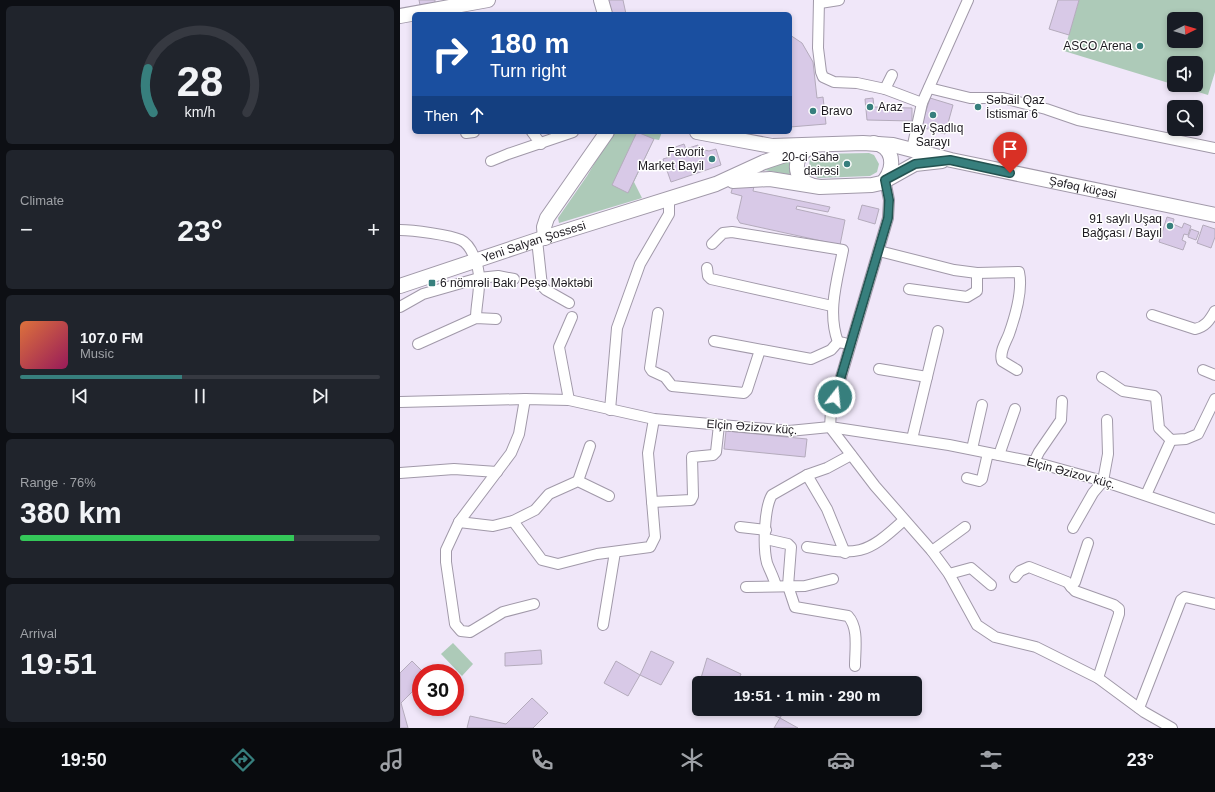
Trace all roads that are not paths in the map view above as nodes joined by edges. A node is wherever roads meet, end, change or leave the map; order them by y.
1 (488, 0) edge
2 (601, 0) edge
3 (839, 0) edge
4 (964, 1) edge
5 (820, 2) edge
6 (445, 11) edge
7 (604, 12) edge
8 (412, 15) edge
9 (400, 16) edge
10 (892, 74) dead end
11 (929, 88) junction
12 (885, 89) junction
13 (922, 103) junction
14 (534, 134) edge
15 (568, 134) edge
16 (606, 134) edge
17 (708, 134) edge
18 (870, 142) junction
19 (541, 144) junction
20 (817, 144) junction
21 (1215, 148) edge
22 (912, 149) junction
23 (950, 160) junction
24 (491, 161) dead end
25 (885, 180) junction
26 (716, 184) junction
27 (814, 186) junction
28 (669, 199) junction
29 (1215, 215) edge
30 (400, 230) edge
31 (541, 239) junction
32 (712, 244) dead end
33 (879, 251) junction
34 (476, 262) junction
35 (707, 268) dead end
36 (977, 273) junction
37 (479, 278) junction
38 (514, 280) dead end
39 (400, 286) edge
40 (909, 289) dead end
41 (568, 303) dead end
42 (832, 306) junction
43 (400, 307) edge
44 (1215, 311) edge
45 (658, 313) dead end
46 (1152, 315) dead end
47 (572, 317) dead end
48 (476, 318) junction
49 (496, 319) dead end
50 (938, 331) dead end
51 (714, 341) dead end
52 (838, 342) junction
53 (418, 344) dead end
54 (850, 344) junction
55 (760, 350) junction
56 (879, 369) dead end
57 (1017, 370) dead end
58 (1204, 370) dead end
59 (1215, 374) edge
60 (928, 377) junction
61 (1102, 377) dead end
62 (525, 399) junction
63 (1215, 399) edge
64 (569, 400) junction
65 (1062, 401) dead end
66 (400, 402) edge
67 (982, 405) dead end
68 (1015, 409) dead end
69 (610, 410) junction
70 (654, 419) junction
71 (1107, 420) dead end
72 (719, 425) junction
73 (830, 427) junction
74 (912, 439) junction
75 (1171, 440) junction
76 (590, 446) dead end
77 (972, 449) junction
78 (988, 453) junction
79 (851, 455) junction
80 (999, 455) junction
81 (1034, 462) junction
82 (497, 472) junction
83 (400, 473) edge
84 (807, 475) junction
85 (967, 478) dead end
86 (1103, 480) junction
87 (578, 481) junction
88 (1146, 495) junction
89 (609, 496) dead end
90 (652, 502) junction
91 (1215, 519) edge
92 (904, 520) junction
93 (513, 521) junction
94 (459, 522) junction
95 (965, 526) dead end
96 (740, 527) dead end
97 (1073, 528) dead end
98 (766, 535) junction
99 (1088, 543) dead end
100 (807, 547) dead end
101 (932, 551) junction
102 (615, 552) junction
103 (846, 553) junction
104 (949, 574) junction
105 (1015, 577) dead end
106 (833, 579) dead end
107 (991, 585) dead end
108 (746, 586) dead end
109 (776, 586) junction
110 (788, 586) junction
111 (1071, 587) junction
112 (534, 604) dead end
113 (1215, 604) edge
114 (603, 625) dead end
115 (855, 666) dead end
116 (1098, 678) junction
117 (1138, 708) junction
118 (1172, 728) edge

1 - 6 main road
2 - 7 main road
3 - 5 street
4 - 11 street
5 - 12 street
8 - 9 main road
10 - 12 street
11 - 13 street
11 - 21 street
12 - 13 street
13 - 22 street
14 - 19 street
15 - 19 street
16 - 31 main road
17 - 20 main road
18 - 20 main road
18 - 22 main road
18 - 25 main road
19 - 24 street
20 - 26 main road
20 - 27 main road
22 - 23 main road
23 - 25 main road
23 - 29 main road, Şəfəq küçəsi
25 - 27 main road
25 - 33 street
26 - 27 main road
26 - 28 main road, Yeni Salyan Şossesi
28 - 31 main road, Yeni Salyan Şossesi
28 - 69 street
30 - 34 street
31 - 34 main road, Yeni Salyan Şossesi
31 - 41 street
32 - 42 street
33 - 36 street
33 - 54 street
34 - 37 street
34 - 39 main road, Yeni Salyan Şossesi
35 - 42 street
36 - 40 street
36 - 57 street
37 - 38 street
37 - 43 street
37 - 48 street
42 - 52 street
44 - 46 street
45 - 55 street
47 - 64 street
48 - 49 street
48 - 53 street
50 - 60 street
51 - 55 street
52 - 54 street
52 - 55 street
54 - 73 street
56 - 60 street
58 - 59 street
60 - 74 street
61 - 75 street
62 - 64 street, Elçin Əzizov küç.
62 - 66 street, Elçin Əzizov küç.
62 - 82 street
63 - 75 street
64 - 69 street, Elçin Əzizov küç.
65 - 81 street
67 - 77 street
68 - 80 street
69 - 70 street, Elçin Əzizov küç.
70 - 72 street, Elçin Əzizov küç.
70 - 90 street
71 - 86 street
72 - 73 street, Elçin Əzizov küç.
72 - 90 street
73 - 74 street, Elçin Əzizov küç.
73 - 79 street
74 - 77 street, Elçin Əzizov küç.
75 - 88 street
76 - 87 street
77 - 78 street, Elçin Əzizov küç.
78 - 80 street, Elçin Əzizov küç.
78 - 85 street
79 - 84 street
79 - 92 street
80 - 81 street, Elçin Əzizov küç.
81 - 86 street, Elçin Əzizov küç.
82 - 83 street
82 - 94 street
84 - 98 street
84 - 103 street
86 - 88 street, Elçin Əzizov küç.
86 - 97 street
87 - 89 street
87 - 93 street
88 - 91 street, Elçin Əzizov küç.
90 - 102 street
92 - 101 street
92 - 103 street
93 - 94 street
93 - 102 street
94 - 112 street
95 - 101 street
96 - 98 street
98 - 109 street
98 - 110 street
99 - 111 street
100 - 103 street
101 - 104 street
102 - 114 street
104 - 107 street
104 - 116 street
105 - 111 street
106 - 110 street
108 - 109 street
109 - 110 street
110 - 115 street
111 - 116 street
113 - 117 street
116 - 117 street
117 - 118 street

